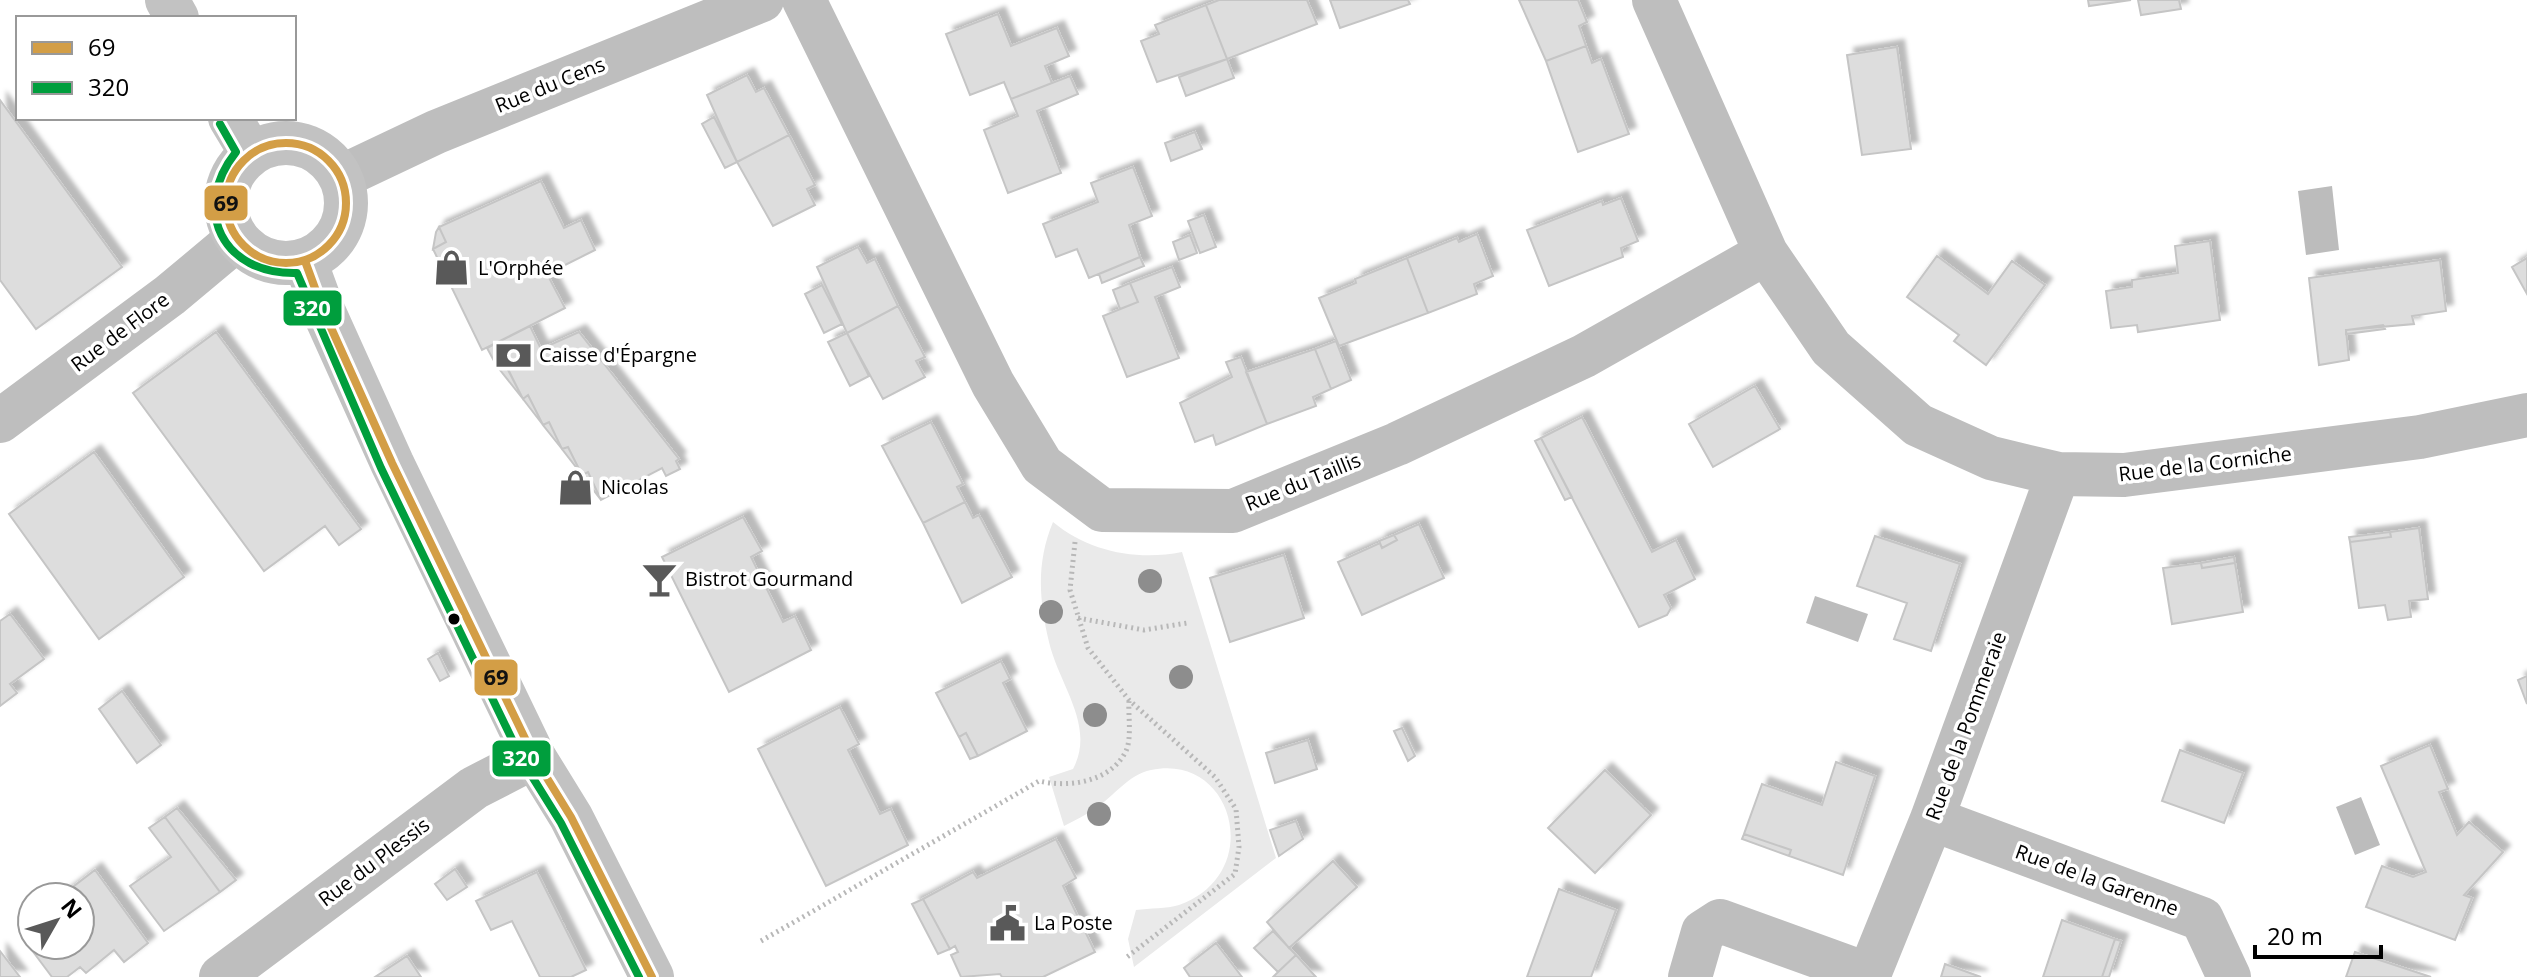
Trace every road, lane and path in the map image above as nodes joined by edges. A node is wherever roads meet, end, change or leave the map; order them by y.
1 (762, 0) edge
2 (804, 0) edge
3 (1654, 0) edge
4 (241, 136) edge
5 (341, 177) junction
6 (237, 239) junction
7 (1766, 253) junction
8 (305, 261) junction
9 (2527, 415) edge
10 (0, 421) edge
11 (2058, 474) junction
12 (1102, 510) junction
13 (1078, 618) junction
14 (1187, 623) dead end
15 (1129, 700) junction
16 (534, 757) junction
17 (1932, 819) junction
18 (761, 941) dead end
19 (1127, 957) dead end
20 (1868, 976) edge
21 (221, 977) edge
22 (652, 977) edge
23 (1690, 977) edge
24 (2229, 977) edge

1 - 5 street, Rue du Cens
2 - 12 street
3 - 7 street, Rue de la Corniche
4 - 5 main road
4 - 6 main road
5 - 8 main road
6 - 8 main road
6 - 10 street, Rue de Flore
7 - 11 street, Rue de la Corniche
7 - 12 street, Rue du Taillis
8 - 16 main road
9 - 11 street, Rue de la Corniche
11 - 17 street, Rue de la Pommeraie
12 - 13 path
13 - 14 path
13 - 15 path
15 - 18 path
15 - 19 path
16 - 21 street, Rue du Plessis
16 - 22 main road
17 - 20 street, Rue de la Pommeraie
17 - 24 street, Rue de la Garenne
20 - 23 street, Rue de la Pommeraie

